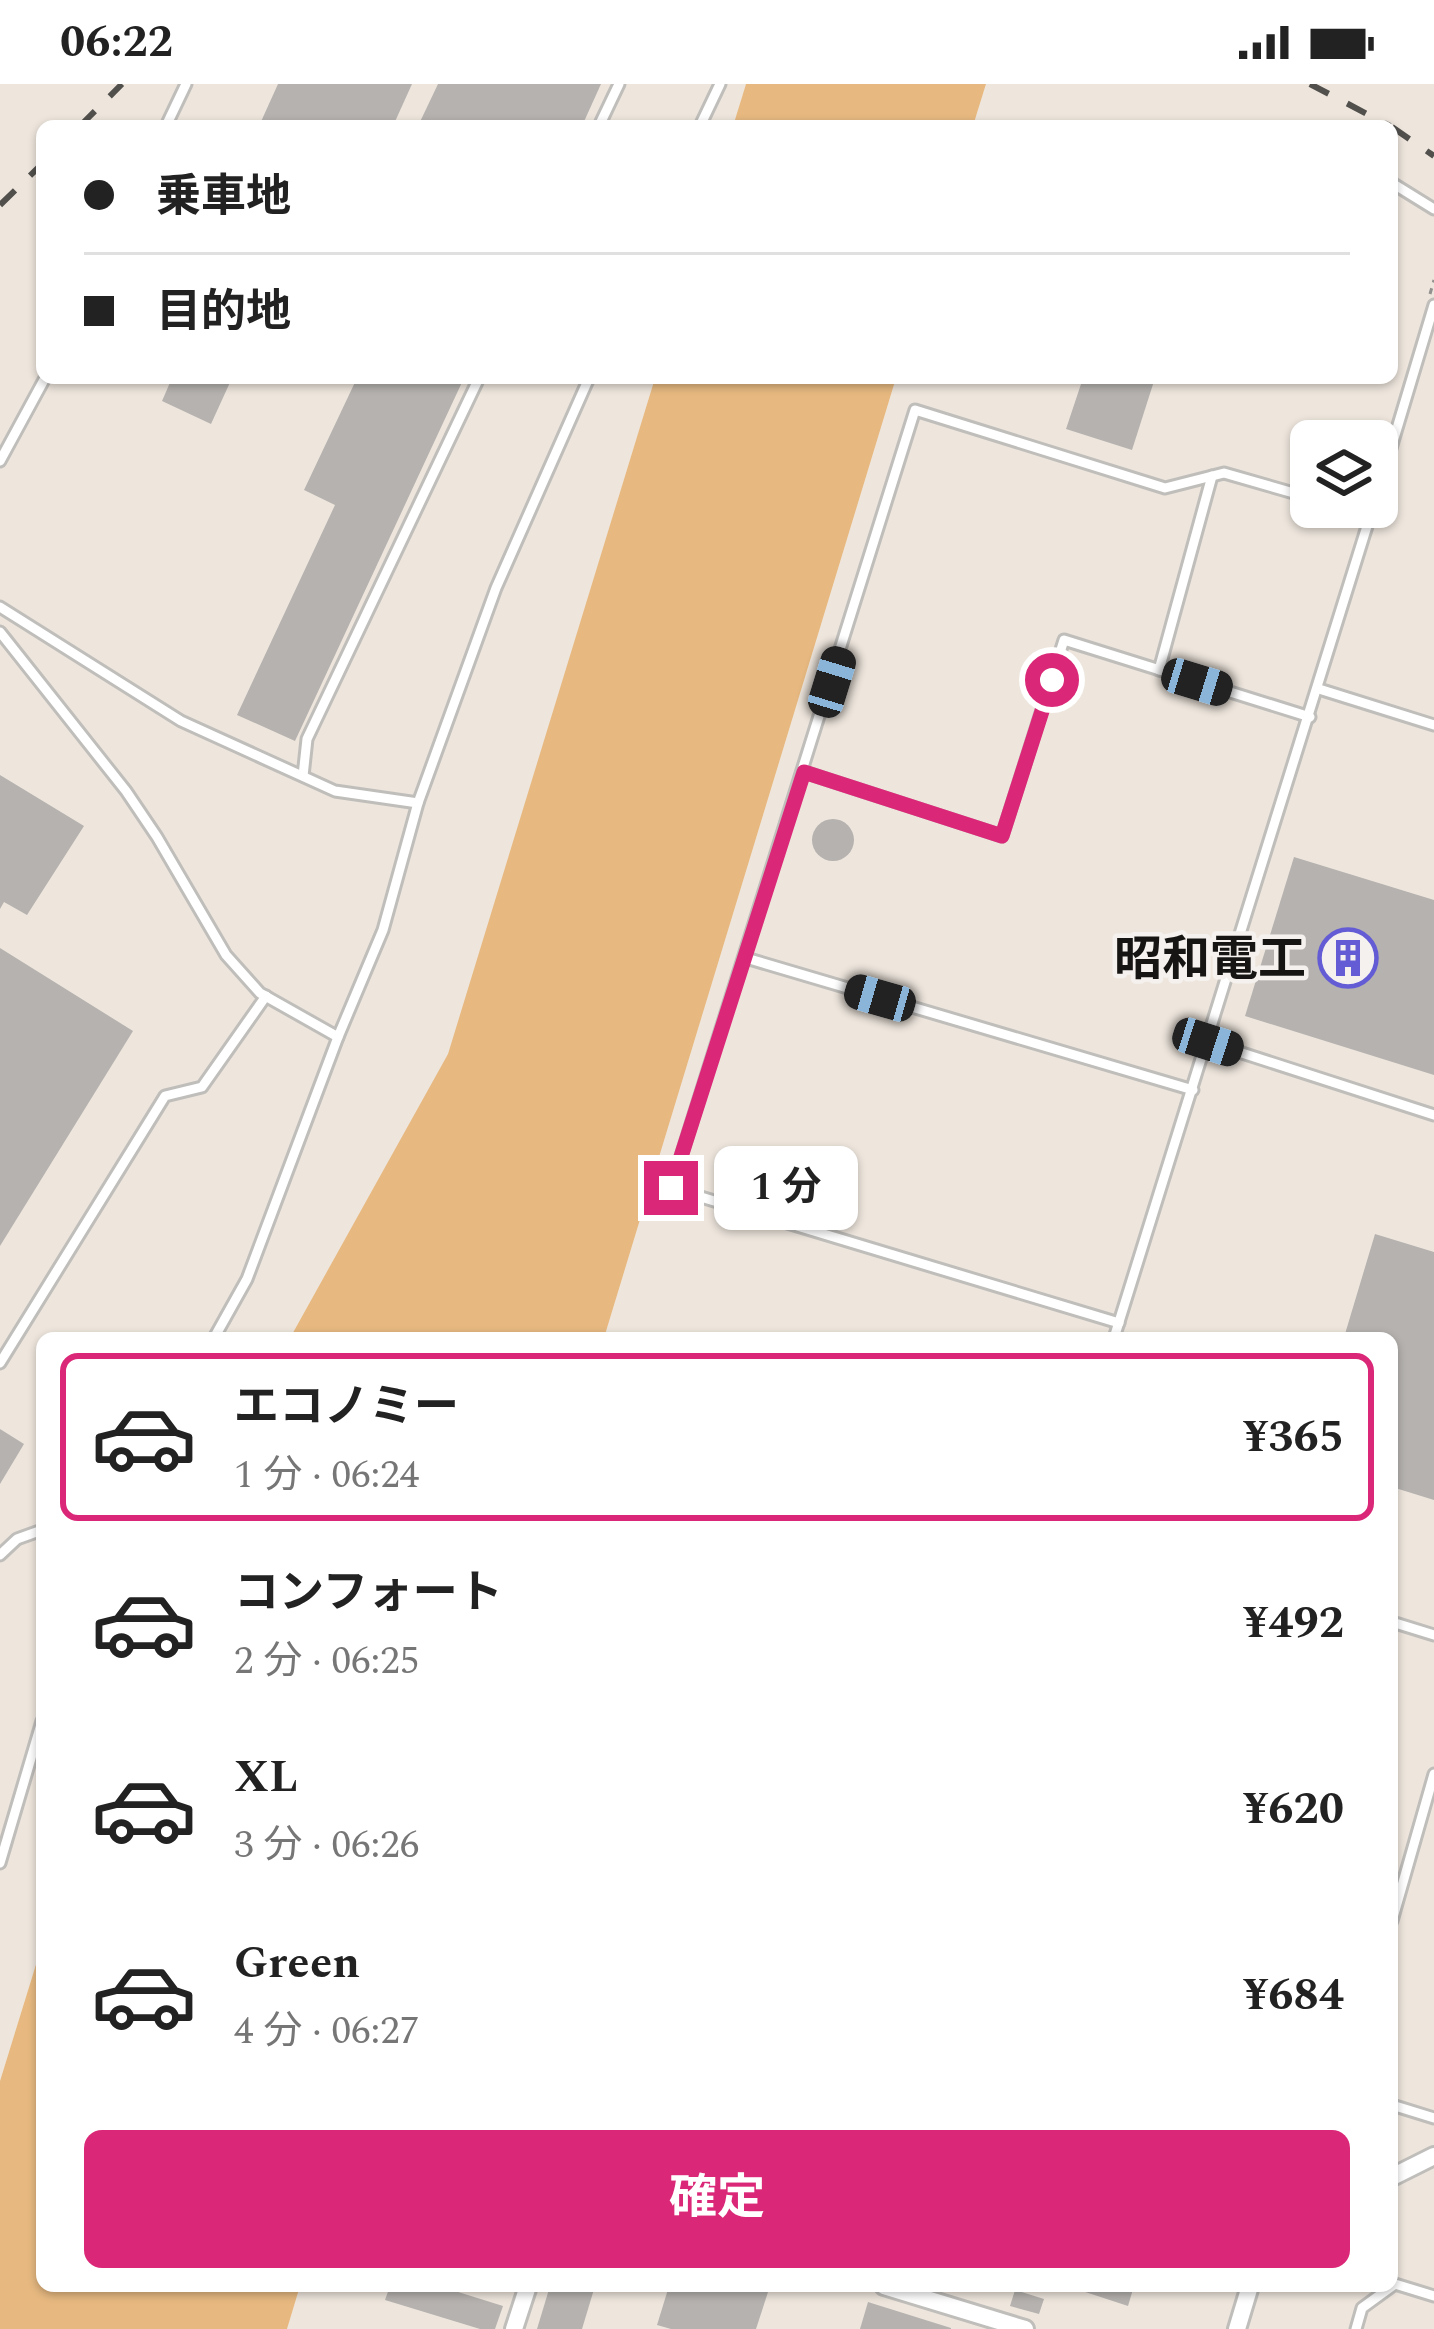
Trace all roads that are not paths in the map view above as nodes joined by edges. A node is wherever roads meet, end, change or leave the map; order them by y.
1 (186, 84) edge
2 (619, 84) edge
3 (720, 84) edge
4 (169, 120) edge
5 (602, 120) edge
6 (703, 120) edge
7 (1398, 187) edge
8 (1434, 209) edge
9 (1434, 305) edge
10 (42, 384) edge
11 (476, 384) edge
12 (586, 384) edge
13 (1398, 425) edge
14 (0, 461) edge
15 (1212, 476) junction
16 (1290, 492) edge
17 (1367, 528) edge
18 (0, 608) edge
19 (0, 632) edge
20 (1159, 670) junction
21 (1319, 688) junction
22 (1310, 717) junction
23 (1434, 725) edge
24 (804, 772) junction
25 (303, 776) junction
26 (418, 802) junction
27 (746, 958) junction
28 (266, 996) junction
29 (338, 1037) junction
30 (1208, 1042) junction
31 (1193, 1090) junction
32 (1434, 1115) edge
33 (1119, 1323) junction
34 (217, 1332) edge
35 (1116, 1332) edge
36 (0, 1363) edge
37 (36, 1531) edge
38 (0, 1556) edge
39 (1398, 1624) edge
40 (1434, 1635) edge
41 (36, 1741) edge
42 (1434, 1774) edge
43 (1429, 1810) edge
44 (0, 1863) edge
45 (1398, 1903) edge
46 (1398, 2107) edge
47 (1434, 2118) edge
48 (1434, 2156) edge
49 (1398, 2174) edge
50 (1398, 2285) edge
51 (526, 2292) edge
52 (899, 2292) edge
53 (1248, 2292) edge
54 (1384, 2292) edge
55 (1434, 2296) edge
56 (970, 2321) edge
57 (514, 2329) edge
58 (1025, 2329) edge
59 (1237, 2329) edge
60 (1356, 2329) edge

1 - 4 lane
2 - 5 lane
3 - 6 lane
7 - 8 lane
9 - 13 lane
10 - 14 lane
11 - 25 lane
12 - 26 lane
15 - 16 lane
15 - 20 lane
15 - 24 lane
17 - 21 lane
18 - 25 lane
19 - 28 lane
20 - 22 lane
20 - 24 lane
21 - 22 lane
21 - 23 lane
22 - 30 lane
24 - 27 lane
25 - 26 lane
26 - 29 lane
27 - 31 lane
27 - 33 lane
28 - 29 lane
28 - 36 lane
29 - 34 lane
30 - 31 lane
30 - 32 lane
31 - 33 lane
33 - 35 lane
37 - 38 lane
39 - 40 lane
41 - 44 lane
42 - 43 lane
43 - 45 lane
46 - 47 lane
48 - 49 street
50 - 55 lane
51 - 57 street
52 - 56 street
53 - 59 street
54 - 60 lane
56 - 58 street

